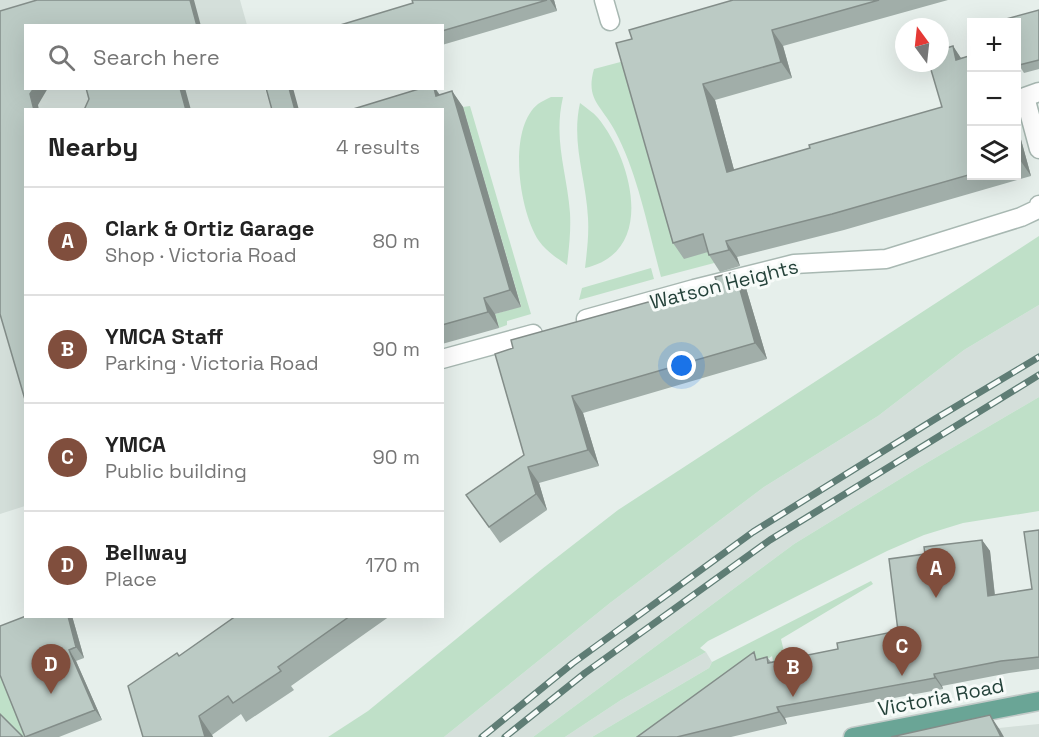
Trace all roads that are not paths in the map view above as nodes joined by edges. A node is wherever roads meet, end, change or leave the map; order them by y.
1 (604, 0) edge
2 (610, 21) dead end
3 (1039, 92) edge
4 (1039, 149) edge
5 (1039, 206) edge
6 (444, 358) edge
7 (1039, 701) edge
8 (852, 737) edge

1 - 2 street
3 - 4 street
5 - 6 street, Watson Heights
7 - 8 main road, Victoria Road

